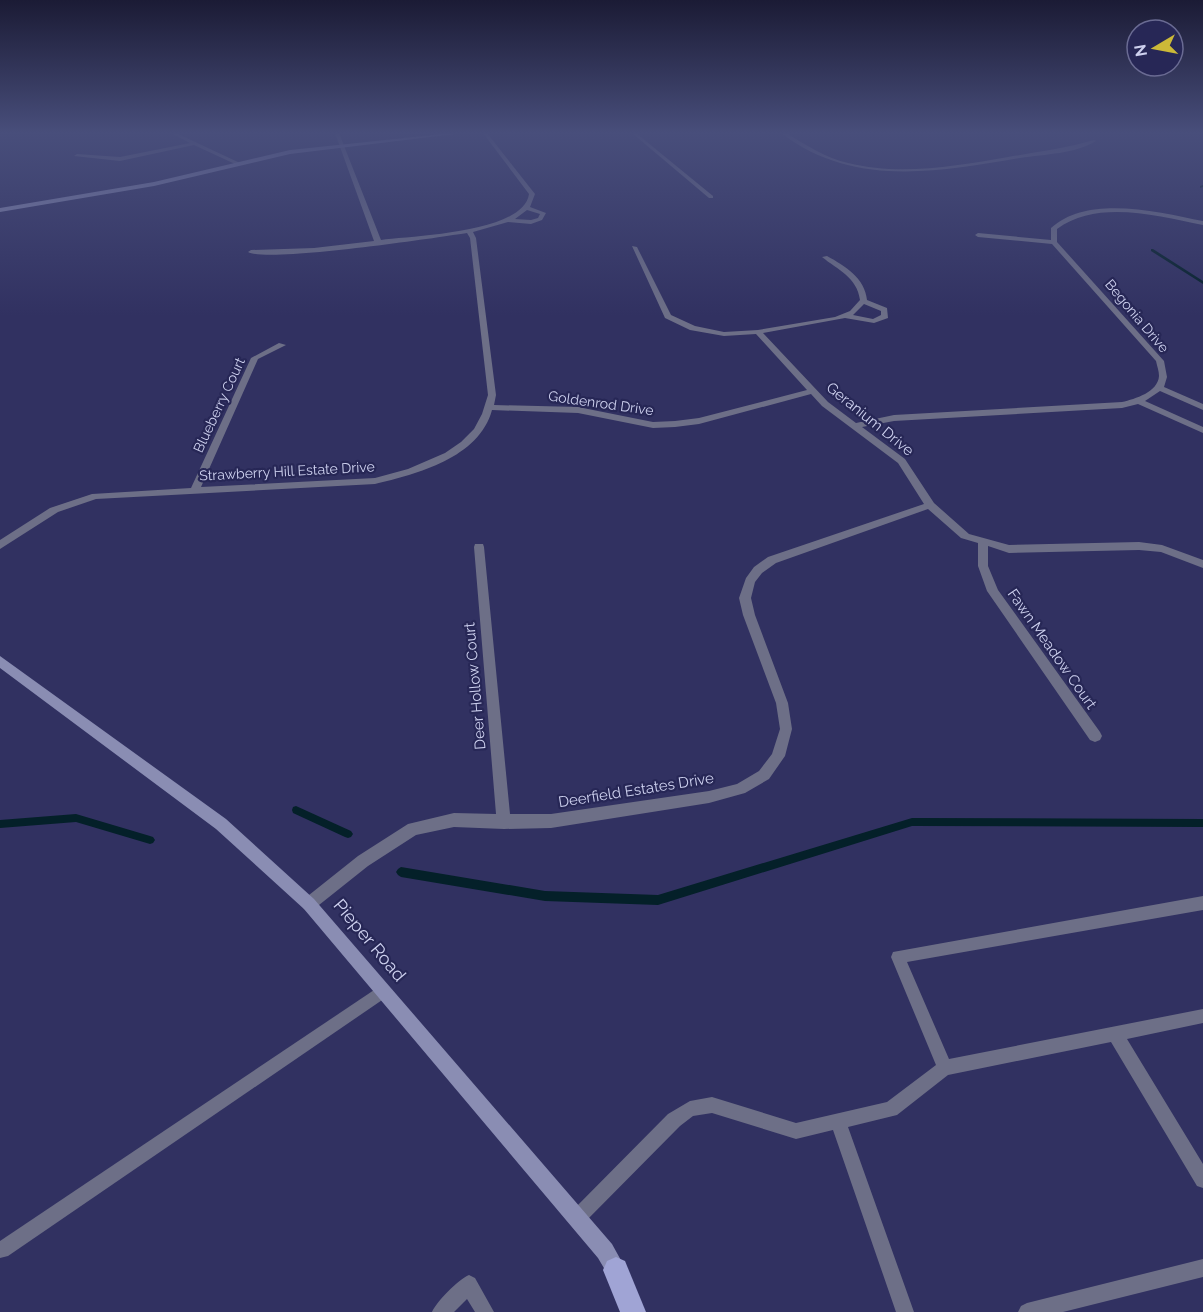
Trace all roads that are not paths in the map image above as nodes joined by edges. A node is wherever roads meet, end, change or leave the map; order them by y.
1 (95, 194) edge
2 (360, 194) edge
3 (532, 194) edge
4 (708, 194) edge
5 (711, 197) dead end
6 (526, 208) junction
7 (0, 210) edge
8 (508, 220) junction
9 (1203, 223) edge
10 (469, 230) junction
11 (978, 236) dead end
12 (378, 242) junction
13 (1054, 242) junction
14 (634, 247) dead end
15 (251, 252) dead end
16 (825, 257) dead end
17 (864, 301) junction
18 (844, 316) junction
19 (758, 332) junction
20 (282, 345) dead end
21 (1159, 388) junction
22 (811, 391) junction
23 (1139, 401) junction
24 (490, 407) junction
25 (1203, 407) edge
26 (854, 426) junction
27 (1203, 430) edge
28 (195, 490) junction
29 (930, 505) junction
30 (983, 543) junction
31 (0, 545) edge
32 (479, 547) dead end
33 (1203, 564) edge
34 (0, 661) edge
35 (1095, 736) dead end
36 (504, 822) junction
37 (1203, 903) edge
38 (309, 904) junction
39 (383, 991) junction
40 (1203, 1016) edge
41 (1115, 1034) junction
42 (945, 1068) junction
43 (838, 1121) junction
44 (1203, 1180) edge
45 (577, 1218) junction
46 (2, 1250) dead end
47 (1203, 1268) edge
48 (616, 1270) junction
49 (441, 1312) edge
50 (485, 1312) edge
51 (633, 1312) edge
52 (642, 1312) edge
53 (905, 1312) edge
54 (1027, 1312) edge

1 - 7 street
2 - 12 street
3 - 6 street
4 - 5 street
6 - 8 street
6 - 8 street
8 - 10 street
9 - 13 street
10 - 12 street
10 - 24 street
11 - 13 street
12 - 15 street
13 - 21 street, Begonia Drive
14 - 19 street
16 - 17 street
17 - 18 street
17 - 18 street
18 - 19 street
19 - 22 street, Geranium Drive
20 - 28 street, Blueberry Court
21 - 23 street
21 - 25 street
22 - 24 street, Goldenrod Drive
22 - 26 street, Geranium Drive
23 - 26 street
23 - 27 street
24 - 28 street, Strawberry Hill Estate Drive
26 - 29 street, Geranium Drive
28 - 31 street, Strawberry Hill Estate Drive
29 - 30 street, Geranium Drive
29 - 36 street, Deerfield Estates Drive
30 - 33 street, Geranium Drive
30 - 35 street, Fawn Meadow Court
32 - 36 street, Deer Hollow Court
34 - 38 street, Pieper Road
36 - 38 street, Deerfield Estates Drive
37 - 42 lane
38 - 39 street, Pieper Road
39 - 45 street, Pieper Road
39 - 46 lane
40 - 41 lane
41 - 42 lane
41 - 44 lane
42 - 43 lane
43 - 45 lane
43 - 53 lane
45 - 48 street, Pieper Road
47 - 54 lane
48 - 51 main road
48 - 52 street, Pieper Road
49 - 50 lane

